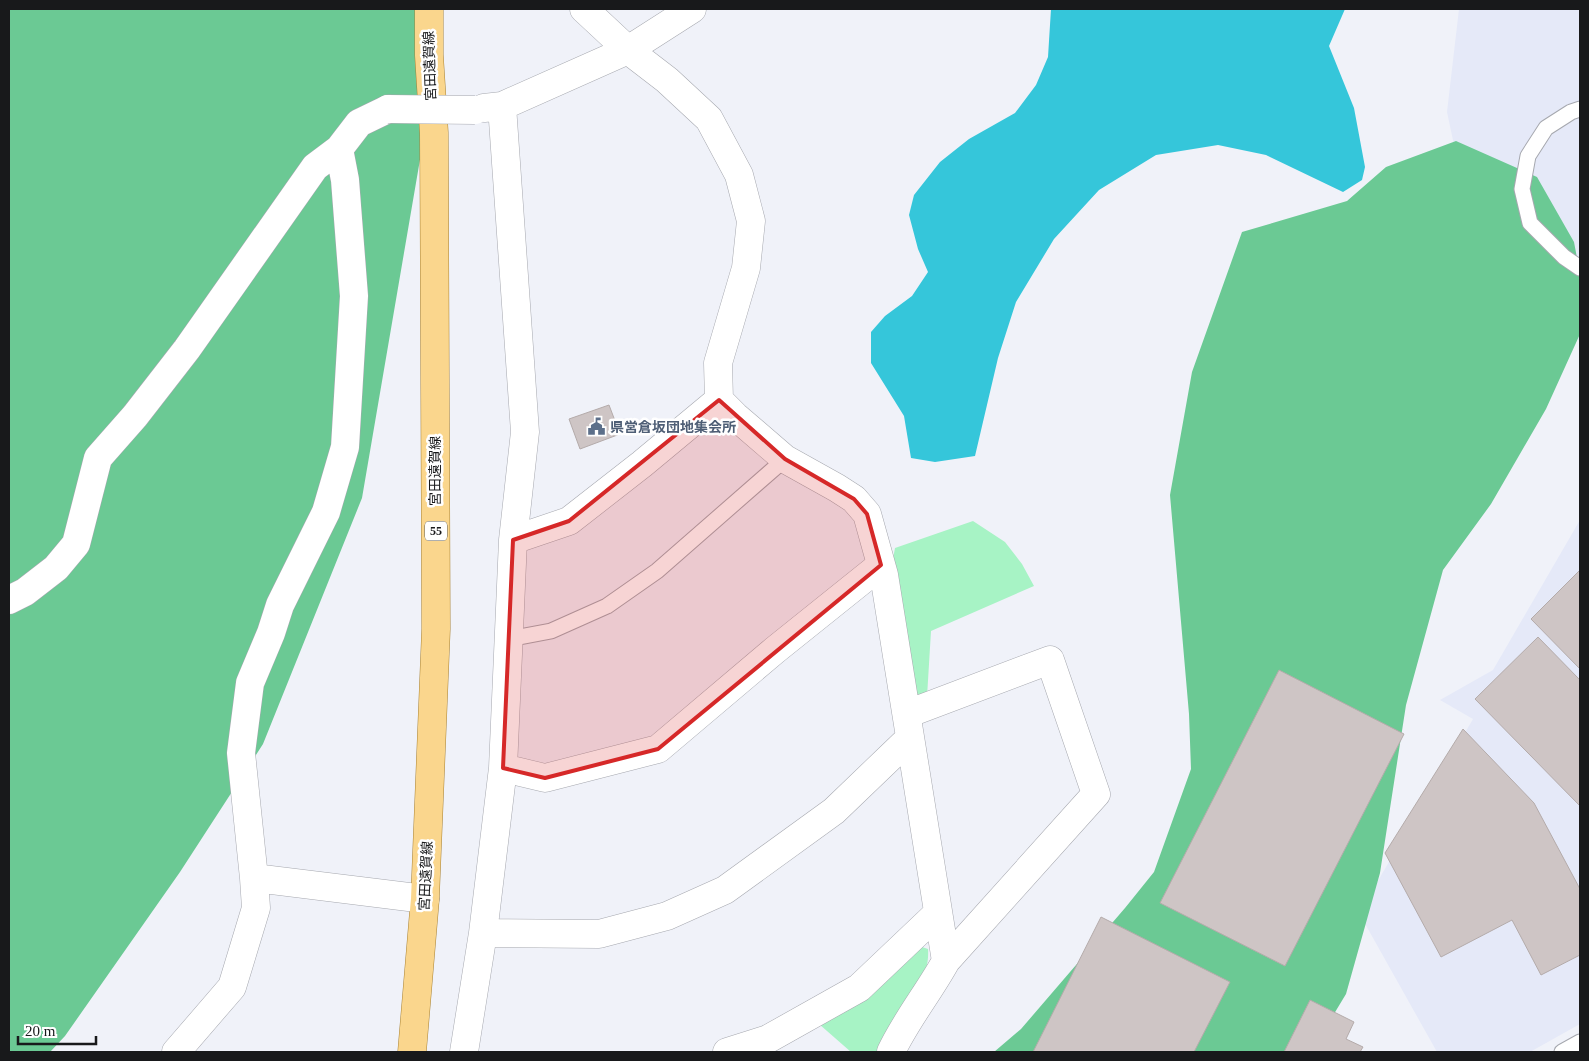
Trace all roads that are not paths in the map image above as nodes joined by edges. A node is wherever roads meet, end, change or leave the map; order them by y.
1 (429, 9) edge
2 (584, 9) edge
3 (692, 9) edge
4 (628, 50) junction
5 (489, 108) junction
6 (1580, 109) edge
7 (339, 149) junction
8 (1580, 268) edge
9 (719, 400) junction
10 (785, 459) junction
11 (513, 540) junction
12 (881, 565) junction
13 (9, 600) edge
14 (509, 639) junction
15 (908, 726) junction
16 (503, 768) junction
17 (254, 878) junction
18 (425, 900) junction
19 (938, 913) junction
20 (483, 933) junction
21 (946, 961) junction
22 (1580, 1042) edge
23 (176, 1052) edge
24 (412, 1052) edge
25 (464, 1052) edge
26 (727, 1052) edge
27 (891, 1052) edge
28 (1562, 1052) edge

1 - 18 main road, 宮田遠賀線 / 55
2 - 4 street
3 - 4 street
4 - 5 street
4 - 9 street
5 - 7 street, bridge
5 - 11 street
6 - 8 lane
7 - 13 street
7 - 17 street
9 - 10 street
9 - 11 street
10 - 12 street
10 - 14 lane
11 - 14 street
12 - 15 street
12 - 16 street
14 - 16 street
15 - 19 street
15 - 20 street
15 - 21 street
16 - 20 street
17 - 18 street
17 - 23 street
18 - 24 main road, 宮田遠賀線 / 55
19 - 21 street
19 - 26 street
20 - 25 street
21 - 27 street
22 - 28 lane

